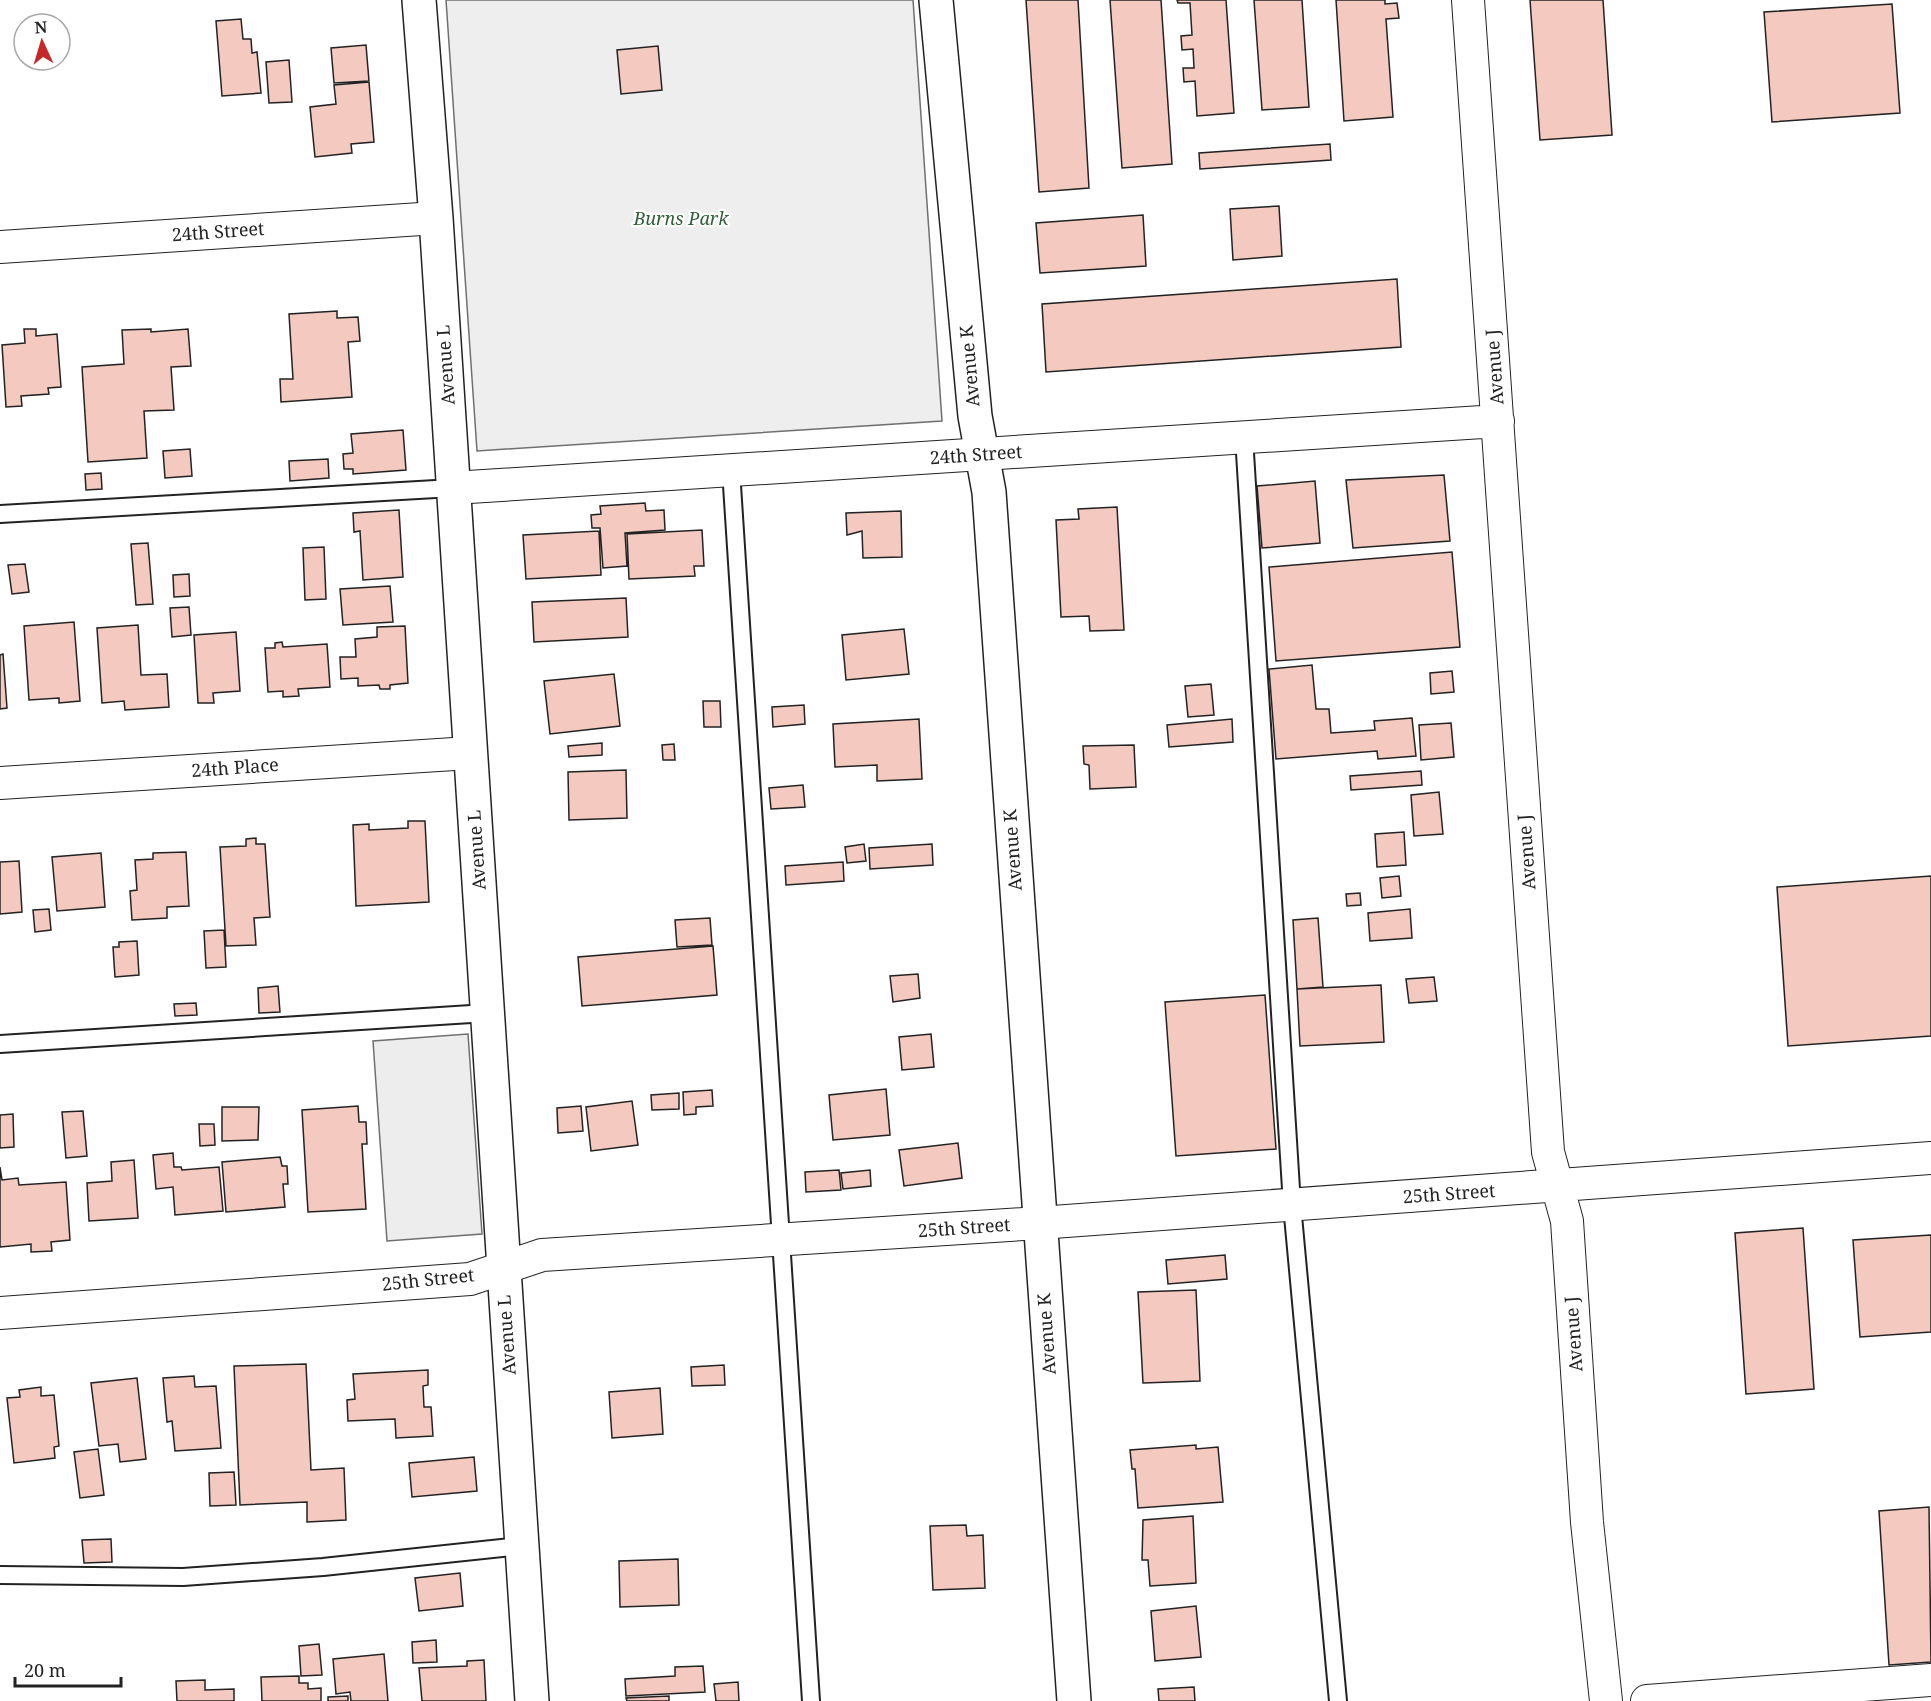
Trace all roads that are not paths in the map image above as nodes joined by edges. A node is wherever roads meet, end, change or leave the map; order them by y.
1 (419, 0) edge
2 (936, 0) edge
3 (1468, 0) edge
4 (436, 218) junction
5 (0, 247) edge
6 (1498, 421) junction
7 (1244, 437) junction
8 (982, 454) junction
9 (731, 470) junction
10 (453, 488) junction
11 (0, 514) edge
12 (470, 753) junction
13 (0, 783) edge
14 (487, 1013) junction
15 (0, 1044) edge
16 (1931, 1158) edge
17 (1557, 1186) junction
18 (1292, 1205) junction
19 (1039, 1223) junction
20 (781, 1240) junction
21 (502, 1268) junction
22 (0, 1313) edge
23 (522, 1546) junction
24 (0, 1575) edge
25 (1931, 1680) edge
26 (532, 1701) edge
27 (811, 1701) edge
28 (1074, 1701) edge
29 (1338, 1701) edge
30 (1606, 1701) edge
31 (1647, 1701) edge

1 - 4 street, Avenue L
2 - 8 street, Avenue K
3 - 6 street, Avenue J
4 - 5 street, 24th Street
4 - 10 street, Avenue L
6 - 7 street, 24th Street
6 - 17 street, Avenue J
7 - 8 street, 24th Street
7 - 18 lane
8 - 9 street, 24th Street
8 - 19 street, Avenue K
9 - 10 street, 24th Street
9 - 20 lane
10 - 11 lane
10 - 12 street, Avenue L
12 - 13 street, 24th Place
12 - 14 street, Avenue L
14 - 15 lane
14 - 21 street, Avenue L
16 - 17 street, 25th Street
17 - 18 street, 25th Street
17 - 30 street, Avenue J
18 - 19 street, 25th Street
18 - 29 lane
19 - 20 street, 25th Street
19 - 28 street, Avenue K
20 - 21 street, 25th Street
20 - 27 lane
21 - 22 street, 25th Street
21 - 23 street, Avenue L
23 - 24 lane
23 - 26 street, Avenue L
25 - 31 street

